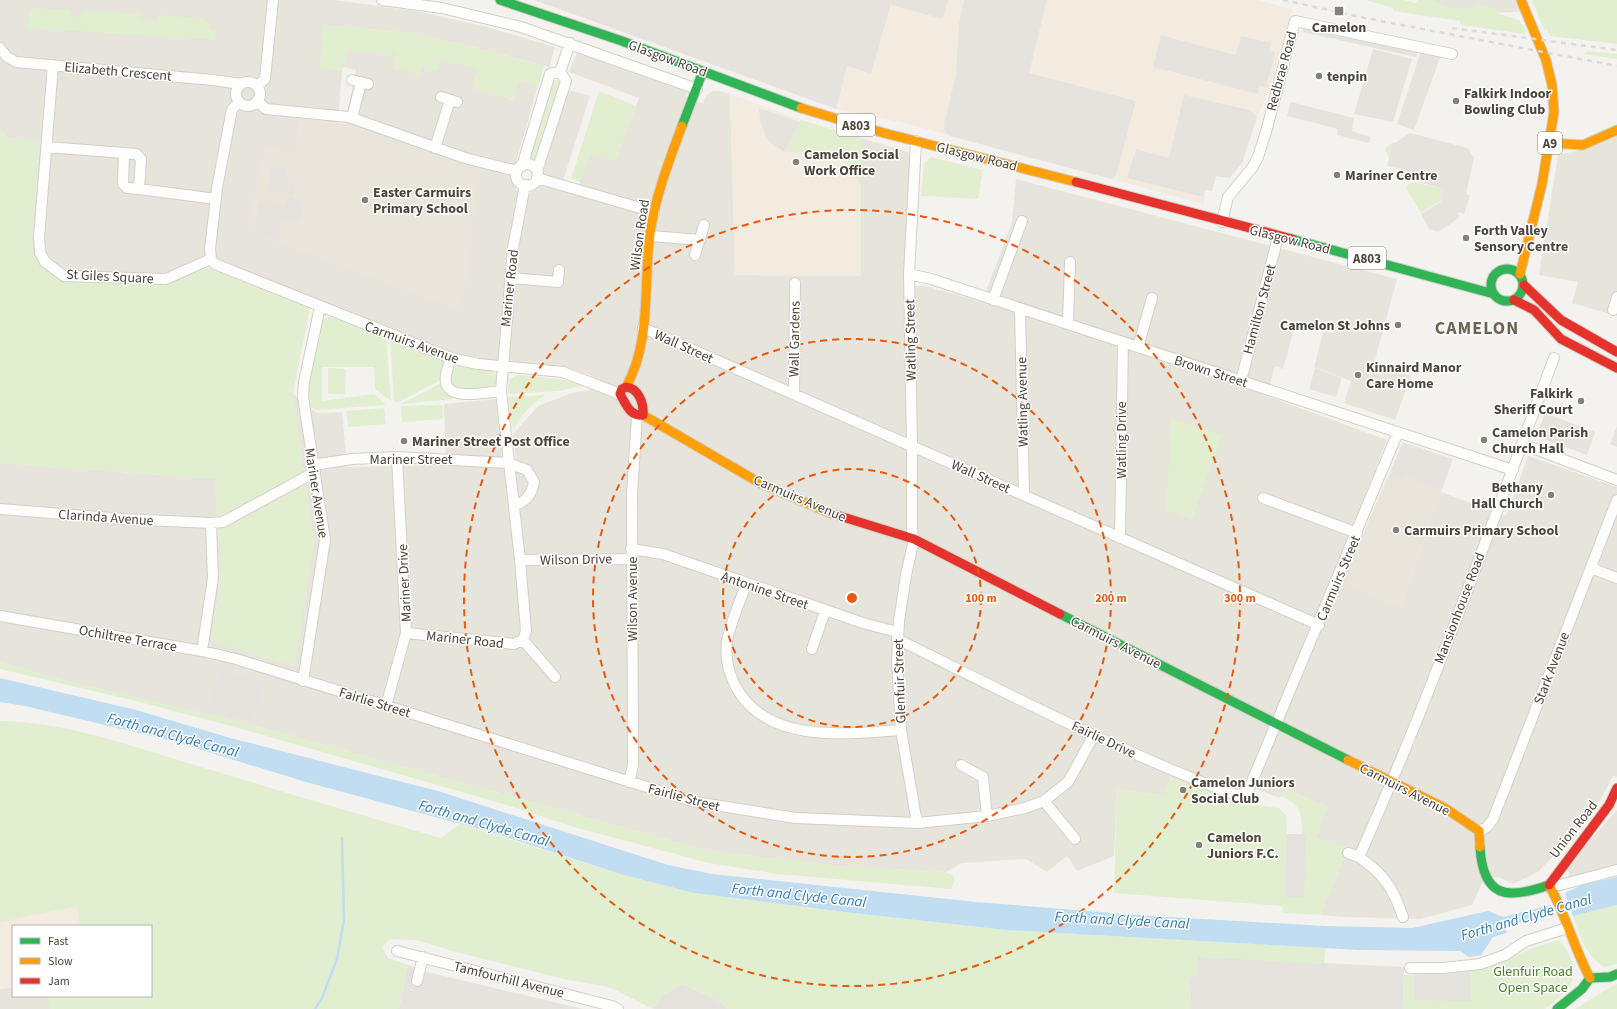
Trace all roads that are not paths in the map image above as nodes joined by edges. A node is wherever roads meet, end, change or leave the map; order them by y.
1 (273, 0) edge
2 (382, 0) edge
3 (500, 0) edge
4 (1521, 0) edge
5 (570, 43) junction
6 (0, 48) edge
7 (1452, 54) dead end
8 (53, 65) junction
9 (703, 71) junction
10 (560, 72) junction
11 (360, 82) dead end
12 (241, 84) junction
13 (257, 86) junction
14 (696, 89) junction
15 (449, 100) dead end
16 (258, 101) junction
17 (239, 102) junction
18 (352, 118) junction
19 (1617, 130) edge
20 (916, 141) junction
21 (1550, 143) junction
22 (47, 147) junction
23 (435, 148) junction
24 (124, 153) junction
25 (520, 169) junction
26 (537, 175) junction
27 (525, 186) junction
28 (139, 189) junction
29 (216, 199) junction
30 (654, 212) junction
31 (1022, 221) dead end
32 (1222, 222) junction
33 (704, 225) dead end
34 (651, 236) junction
35 (1278, 237) junction
36 (700, 240) junction
37 (1528, 242) junction
38 (695, 255) dead end
39 (212, 259) junction
40 (1070, 262) dead end
41 (1504, 269) junction
42 (559, 270) dead end
43 (909, 274) junction
44 (1520, 274) junction
45 (1494, 276) junction
46 (510, 278) junction
47 (795, 284) dead end
48 (1462, 285) junction
49 (1524, 285) junction
50 (1494, 294) junction
51 (1617, 297) edge
52 (1152, 298) dead end
53 (993, 300) junction
54 (1514, 300) junction
55 (320, 307) junction
56 (1020, 308) junction
57 (1613, 310) dead end
58 (1068, 324) junction
59 (643, 328) junction
60 (1123, 342) junction
61 (1138, 347) junction
62 (1617, 352) edge
63 (451, 358) junction
64 (1554, 358) dead end
65 (503, 366) junction
66 (1617, 368) edge
67 (1241, 381) junction
68 (627, 390) junction
69 (501, 391) junction
70 (794, 394) junction
71 (640, 415) junction
72 (1398, 432) junction
73 (1522, 444) junction
74 (912, 446) junction
75 (397, 457) junction
76 (508, 463) junction
77 (314, 468) junction
78 (1513, 470) junction
79 (1617, 480) edge
80 (1024, 495) junction
81 (1263, 498) dead end
82 (1617, 500) edge
83 (514, 506) junction
84 (0, 509) edge
85 (211, 523) junction
86 (1613, 523) edge
87 (1357, 533) junction
88 (1120, 538) junction
89 (914, 539) junction
90 (632, 554) junction
91 (520, 560) junction
92 (1590, 568) junction
93 (1617, 578) edge
94 (746, 584) junction
95 (825, 611) junction
96 (0, 616) edge
97 (1318, 625) junction
98 (406, 633) junction
99 (897, 635) junction
100 (523, 640) junction
101 (812, 649) dead end
102 (202, 651) junction
103 (255, 665) joint
104 (555, 678) dead end
105 (303, 681) junction
106 (386, 706) junction
107 (1277, 724) junction
108 (901, 730) junction
109 (1094, 735) junction
110 (961, 765) dead end
111 (629, 782) junction
112 (1392, 782) junction
113 (1617, 788) edge
114 (1044, 801) junction
115 (987, 816) junction
116 (917, 823) junction
117 (1479, 831) junction
118 (1075, 839) dead end
119 (1348, 853) dead end
120 (1359, 857) junction
121 (1617, 870) edge
122 (1549, 885) junction
123 (1403, 917) dead end
124 (1567, 928) junction
125 (397, 951) dead end
126 (423, 957) junction
127 (1410, 968) dead end
128 (1617, 974) edge
129 (1590, 978) junction
130 (417, 981) dead end
131 (618, 1009) edge
132 (1556, 1009) edge

1 - 13 street
2 - 5 street, Glasgow Road
3 - 9 main road, Glasgow Road / A803
4 - 21 main road, A9
5 - 10 street
5 - 14 street, Glasgow Road
6 - 8 street, Elizabeth Crescent
7 - 32 street, Redbrae Road
8 - 12 street, Elizabeth Crescent
8 - 22 street, St Giles Square
9 - 14 main road, Wilson Road
9 - 20 main road, Glasgow Road / A803
10 - 25 street
10 - 26 street
11 - 18 street
12 - 13 street
12 - 17 street
13 - 16 street
14 - 30 main road, Wilson Road
15 - 23 street
16 - 17 street
16 - 18 street
17 - 29 street
18 - 23 street
19 - 21 main road
20 - 32 main road, Glasgow Road / A803
20 - 43 street, Watling Street
21 - 37 main road, A9
22 - 24 street
22 - 39 street, St Giles Square
23 - 25 street
24 - 28 street
24 - 28 street
25 - 26 street
25 - 27 street
26 - 27 street
26 - 30 street
27 - 46 street, Mariner Road
28 - 29 street
29 - 39 street
30 - 34 main road, Wilson Road
31 - 53 street
32 - 35 main road, Glasgow Road / A803
33 - 36 street
34 - 36 street
34 - 59 main road, Wilson Road
35 - 48 main road, Glasgow Road / A803
35 - 67 street, Hamilton Street
36 - 38 street
37 - 41 main road, A9
37 - 44 main road, A9
39 - 55 street, Carmuirs Avenue
40 - 58 street
41 - 44 main road
41 - 45 main road
42 - 46 street
43 - 53 street, Brown Street
43 - 74 street, Watling Street
44 - 49 main road
45 - 48 main road
45 - 50 main road
46 - 65 street, Mariner Road
47 - 70 street, Wall Gardens
48 - 50 main road, Glasgow Road / A803
49 - 54 main road
49 - 62 main road
50 - 54 main road
51 - 57 street
52 - 61 street
53 - 56 street, Brown Street
54 - 66 main road
55 - 63 street, Carmuirs Avenue
55 - 77 street, Mariner Avenue
56 - 58 street, Brown Street
56 - 80 street, Watling Avenue
58 - 60 street, Brown Street
59 - 68 main road, Wilson Road
59 - 70 street, Wall Street
60 - 61 street, Brown Street
60 - 88 street, Watling Drive
61 - 67 street, Brown Street
63 - 65 street, Carmuirs Avenue
63 - 69 street
64 - 73 street, Mansionhouse Road
65 - 68 street, Carmuirs Avenue
65 - 69 street, Mariner Road
67 - 72 street, Brown Street
68 - 71 main road, Carmuirs Avenue
68 - 71 main road
69 - 76 street, Mariner Road
70 - 74 street, Wall Street
71 - 89 main road, Carmuirs Avenue
71 - 90 street, Wilson Avenue
72 - 78 street, Brown Street
72 - 87 street, Carmuirs Street
73 - 78 street, Mansionhouse Road
73 - 79 street
74 - 80 street, Wall Street
74 - 89 street, Watling Street
75 - 76 street, Mariner Street
75 - 77 street, Mariner Street
75 - 98 street, Mariner Drive
76 - 83 street, Mariner Road
76 - 83 street
77 - 85 street, Mariner Street
77 - 105 street, Mariner Avenue
78 - 112 street, Mansionhouse Road
80 - 88 street, Wall Street
81 - 87 street
82 - 86 street, Stark Avenue
83 - 91 street, Mariner Road
84 - 85 street, Clarinda Avenue
85 - 102 street
86 - 92 street, Stark Avenue
87 - 97 street, Carmuirs Street
88 - 97 street, Wall Street
89 - 99 street, Glenfuir Street
89 - 107 main road, Carmuirs Avenue
90 - 91 street, Wilson Drive
90 - 94 street, Antonine Street
90 - 111 street, Wilson Avenue
91 - 100 street, Mariner Road
92 - 93 street
92 - 117 street, Stark Avenue
94 - 95 street, Antonine Street
94 - 108 street
95 - 99 street, Antonine Street
95 - 101 street
96 - 102 street, Ochiltree Terrace
97 - 107 street, Carmuirs Street
98 - 100 street, Mariner Road
98 - 106 street, Mariner Drive
99 - 108 street, Glenfuir Street
99 - 109 street, Fairlie Drive
100 - 104 street, Mariner Road
102 - 103 street, Ochiltree Terrace
103 - 105 street, Fairlie Street
105 - 106 street, Fairlie Street
106 - 111 street, Fairlie Street
107 - 109 street, Fairlie Drive
107 - 112 main road, Carmuirs Avenue
108 - 116 street, Glenfuir Street
109 - 114 street, Fairlie Street
110 - 115 street
111 - 116 street, Fairlie Street
112 - 117 main road, Carmuirs Avenue
112 - 120 street, Mansionhouse Road
113 - 122 main road, Union Road
114 - 115 street, Fairlie Street
114 - 118 street
115 - 116 street, Fairlie Street
117 - 122 main road
119 - 120 street
120 - 123 street
121 - 122 street
122 - 124 main road
124 - 127 street
124 - 129 main road
125 - 126 street, Tamfourhill Avenue
126 - 130 street
126 - 131 street, Tamfourhill Avenue
128 - 129 main road
129 - 132 main road

